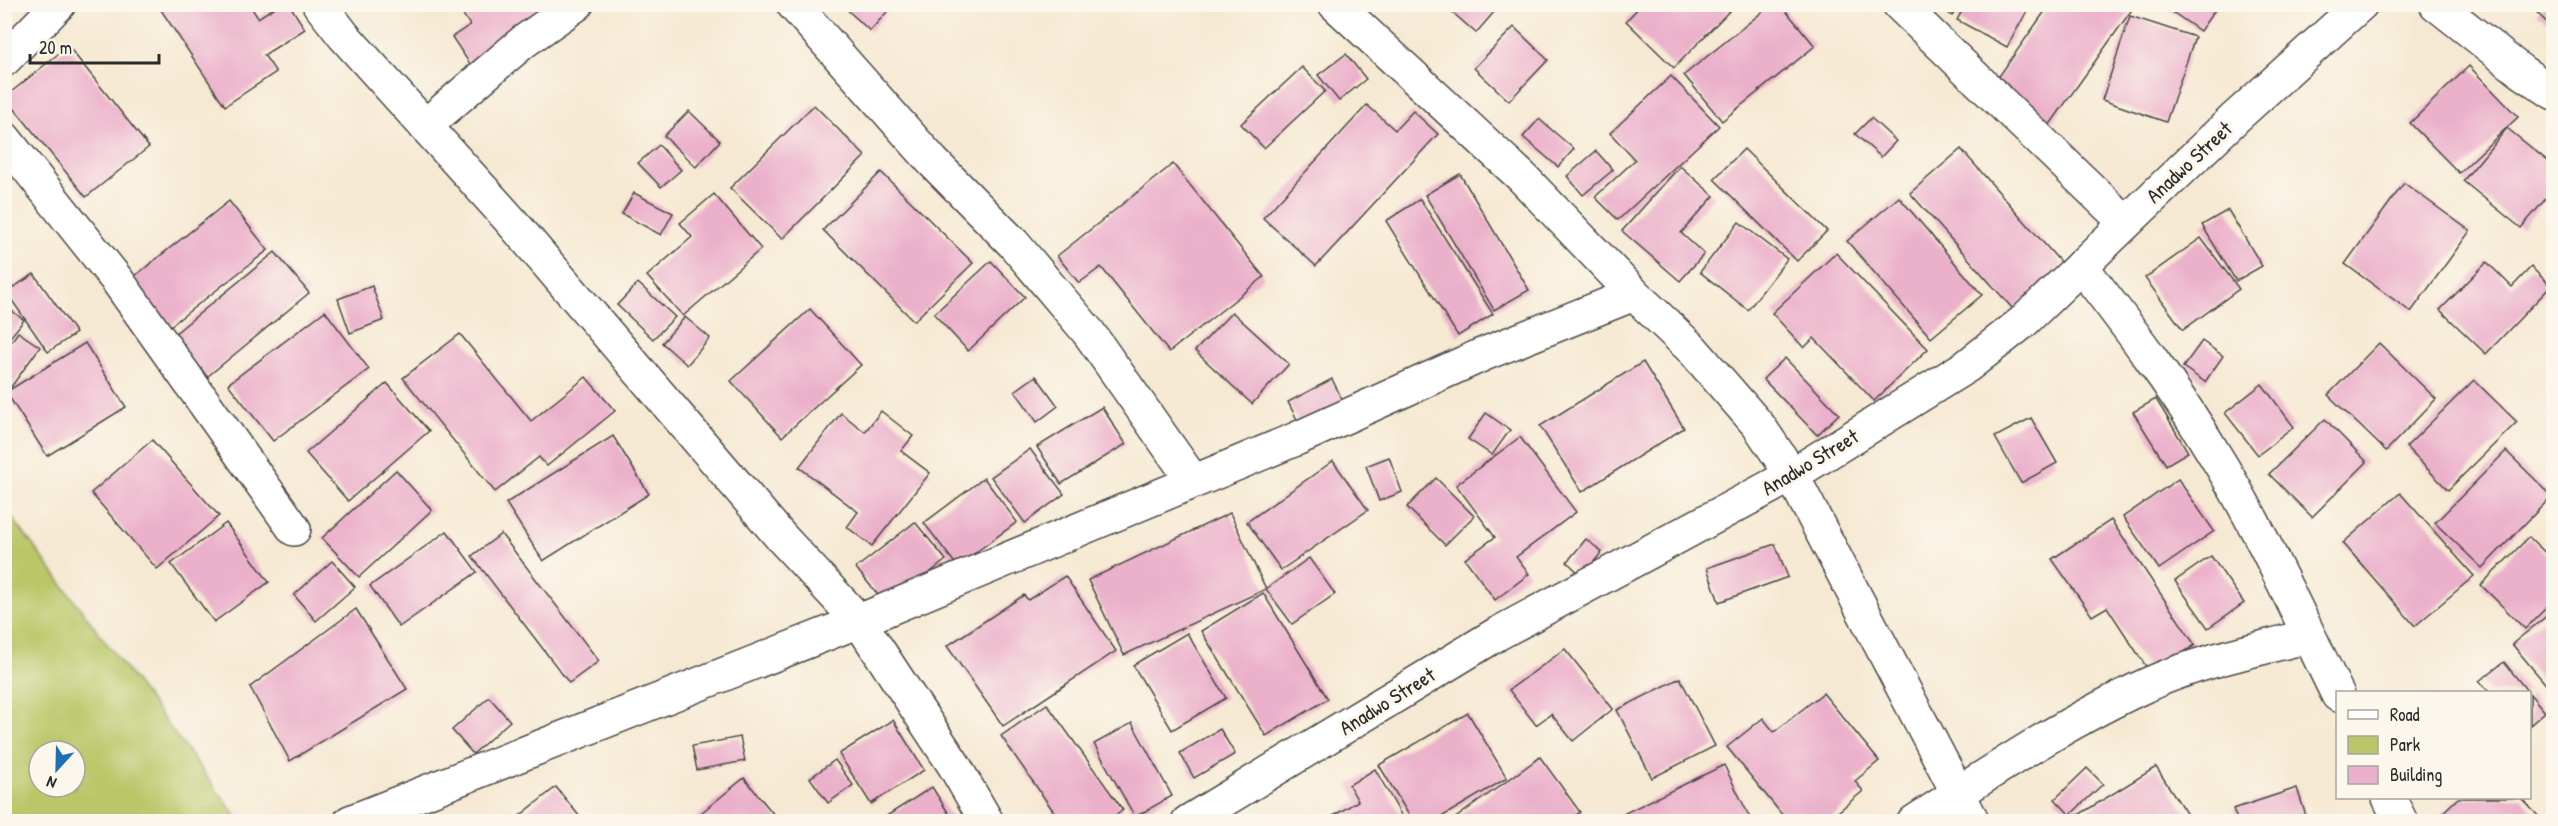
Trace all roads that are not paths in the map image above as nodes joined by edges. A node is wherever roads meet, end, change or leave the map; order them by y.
1 (59, 4) edge
2 (319, 4) edge
3 (577, 4) edge
4 (792, 4) edge
5 (1335, 4) edge
6 (1899, 4) edge
7 (2361, 4) edge
8 (2436, 4) edge
9 (7, 50) edge
10 (2553, 93) edge
11 (425, 126) junction
12 (4, 138) edge
13 (2125, 222) junction
14 (2081, 266) junction
15 (1634, 294) junction
16 (1792, 475) junction
17 (1193, 482) junction
18 (294, 529) dead end
19 (859, 621) junction
20 (2308, 636) junction
21 (2336, 693) edge
22 (1958, 793) junction
23 (2390, 799) edge
24 (350, 822) edge
25 (987, 822) edge
26 (1188, 822) edge
27 (1914, 822) edge
28 (1973, 822) edge
29 (2401, 822) edge

1 - 9 street
2 - 11 street
3 - 11 street
4 - 17 street
5 - 15 street
6 - 13 street
7 - 13 street, Anadwo Street
8 - 10 street
11 - 19 street
12 - 18 street
13 - 14 street, Anadwo Street
14 - 16 street, Anadwo Street
14 - 20 street
15 - 16 street
15 - 17 street
16 - 22 street
16 - 26 street, Anadwo Street
17 - 19 street
19 - 24 street
19 - 25 street
20 - 21 street
20 - 22 street
22 - 27 street
22 - 28 street
23 - 29 street

